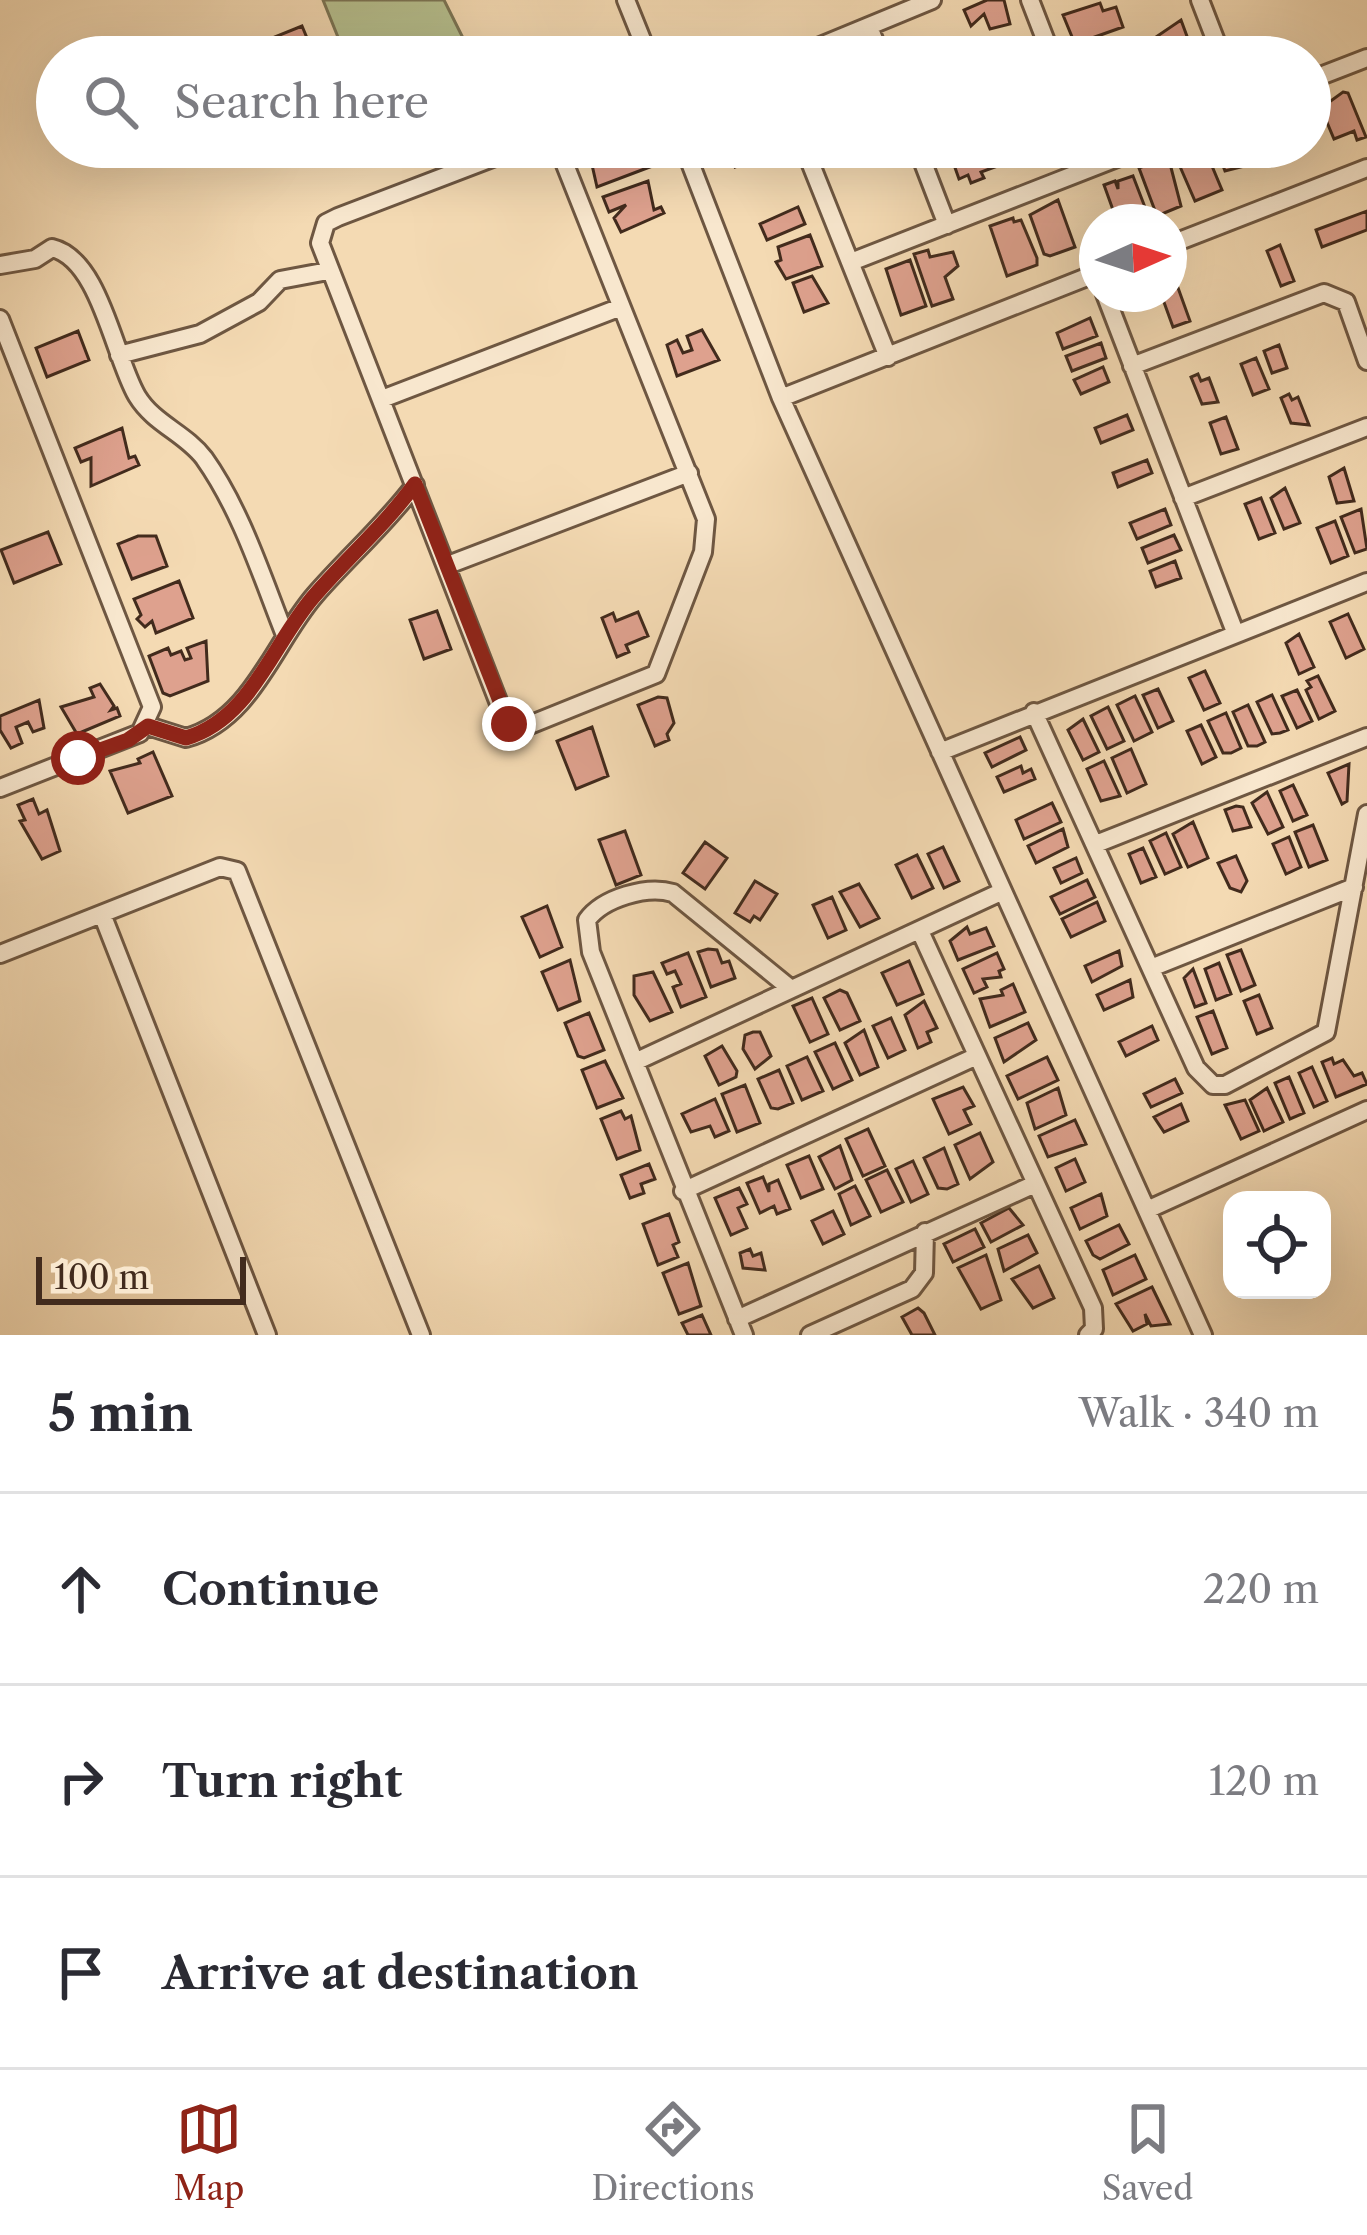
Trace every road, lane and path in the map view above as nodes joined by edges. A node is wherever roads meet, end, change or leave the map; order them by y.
1 (626, 0) edge
2 (929, 0) edge
3 (1030, 0) edge
4 (1200, 0) edge
5 (869, 27) junction
6 (641, 36) edge
7 (846, 36) edge
8 (873, 36) edge
9 (1044, 36) edge
10 (1214, 36) edge
11 (1367, 58) edge
12 (1331, 72) edge
13 (467, 168) edge
14 (566, 168) edge
15 (692, 168) edge
16 (813, 168) edge
17 (924, 168) edge
18 (1095, 168) edge
19 (1367, 168) edge
20 (947, 225) junction
21 (1187, 238) edge
22 (851, 262) junction
23 (0, 265) edge
24 (328, 271) junction
25 (1079, 280) edge
26 (621, 307) junction
27 (1112, 312) edge
28 (0, 320) edge
29 (118, 355) junction
30 (888, 357) junction
31 (1367, 361) edge
32 (1132, 366) junction
33 (782, 398) junction
34 (382, 399) junction
35 (1367, 427) edge
36 (689, 473) junction
37 (415, 484) junction
38 (1183, 498) junction
39 (448, 565) junction
40 (1367, 582) edge
41 (1235, 632) junction
42 (285, 635) junction
43 (1034, 712) junction
44 (148, 726) junction
45 (1367, 737) edge
46 (940, 752) junction
47 (0, 788) edge
48 (1367, 814) edge
49 (1096, 844) junction
50 (1354, 887) junction
51 (1003, 891) junction
52 (102, 914) junction
53 (920, 931) junction
54 (0, 954) edge
55 (1151, 968) junction
56 (791, 989) junction
57 (977, 1055) junction
58 (637, 1061) junction
59 (1367, 1110) edge
60 (1035, 1184) junction
61 (683, 1191) junction
62 (1147, 1210) junction
63 (925, 1232) junction
64 (741, 1327) edge
65 (267, 1335) edge
66 (421, 1335) edge
67 (810, 1335) edge
68 (1088, 1335) edge
69 (1203, 1335) edge

1 - 6 street
2 - 5 street
3 - 9 street
4 - 10 street
5 - 7 street
5 - 8 street
11 - 12 street
13 - 24 street
14 - 26 street
15 - 33 street
16 - 22 street
17 - 20 street
18 - 20 street
19 - 21 street
20 - 22 street
22 - 30 street
23 - 29 street
24 - 29 street
24 - 34 street
25 - 30 street
26 - 34 street
26 - 36 street
27 - 32 street
28 - 44 street
29 - 42 street
30 - 33 street
31 - 32 street
32 - 38 street
33 - 46 street
34 - 37 street
35 - 38 street
36 - 39 street
36 - 39 street
37 - 39 street
37 - 42 street
38 - 41 street
40 - 41 street
41 - 43 street
42 - 44 street
43 - 46 street
43 - 49 street
44 - 47 street
45 - 49 street
46 - 51 street
48 - 50 street
49 - 55 street
50 - 55 street
50 - 55 street
51 - 53 street
51 - 62 street
52 - 54 street
52 - 65 street
52 - 66 street
53 - 56 street
53 - 57 street
56 - 58 street
56 - 58 street
57 - 60 street
57 - 61 street
58 - 61 street
59 - 62 street
60 - 63 street
60 - 68 street
61 - 64 street
62 - 69 street
63 - 64 street
63 - 67 street

